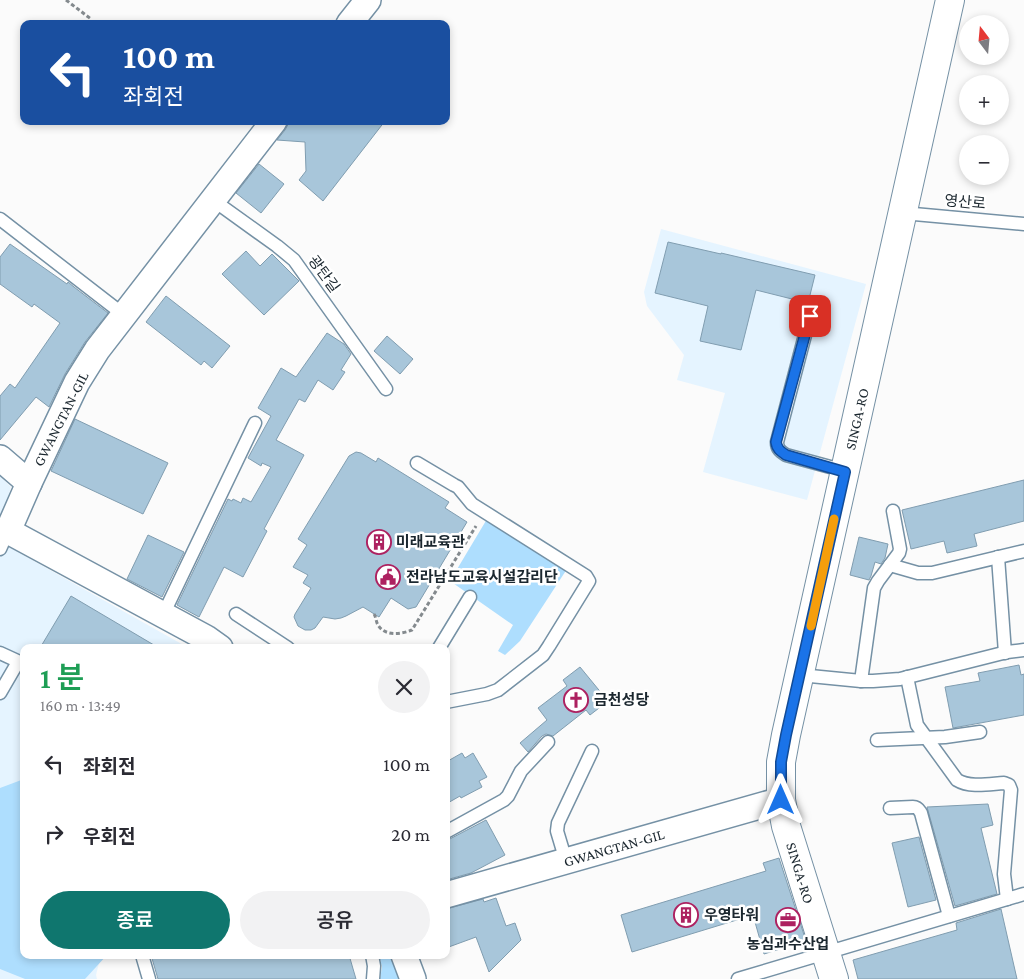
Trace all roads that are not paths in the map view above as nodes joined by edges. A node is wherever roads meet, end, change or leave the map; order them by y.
1 (368, 0) edge
2 (950, 0) edge
3 (352, 20) edge
4 (271, 125) edge
5 (213, 200) junction
6 (903, 213) junction
7 (0, 220) edge
8 (1024, 224) edge
9 (124, 315) junction
10 (810, 316) dead end
11 (386, 389) dead end
12 (255, 423) dead end
13 (0, 458) edge
14 (417, 463) dead end
15 (845, 472) junction
16 (29, 484) junction
17 (893, 511) dead end
18 (2, 542) edge
19 (1024, 550) edge
20 (998, 557) junction
21 (890, 565) junction
22 (470, 597) dead end
23 (236, 614) dead end
24 (162, 615) junction
25 (214, 644) edge
26 (282, 644) edge
27 (441, 644) edge
28 (1024, 650) edge
29 (0, 653) edge
30 (1005, 653) junction
31 (20, 663) edge
32 (20, 664) edge
33 (800, 675) junction
34 (908, 677) junction
35 (861, 681) junction
36 (0, 693) edge
37 (450, 701) edge
38 (980, 732) dead end
39 (926, 738) junction
40 (877, 740) dead end
41 (548, 742) dead end
42 (592, 751) dead end
43 (781, 800) junction
44 (890, 808) dead end
45 (450, 830) edge
46 (566, 861) junction
47 (450, 894) edge
48 (1024, 894) edge
49 (1007, 899) junction
50 (948, 916) junction
51 (143, 959) edge
52 (373, 959) edge
53 (405, 959) edge
54 (830, 966) edge
55 (149, 979) edge
56 (373, 979) edge
57 (412, 979) edge
58 (738, 979) edge

1 - 3 street
2 - 6 street, SINGA-RO
4 - 5 street, GWANGTAN-GIL
5 - 9 street, GWANGTAN-GIL
5 - 11 lane, 광탄길
6 - 8 lane, 영산로
6 - 15 street, SINGA-RO
7 - 9 lane
9 - 16 street, GWANGTAN-GIL
10 - 15 lane
12 - 24 lane
13 - 16 street
14 - 37 lane
15 - 33 street, SINGA-RO
16 - 18 street, GWANGTAN-GIL
17 - 21 lane
18 - 24 street, GWANGTAN-GIL
19 - 20 lane
20 - 21 lane
20 - 30 lane
21 - 35 lane
22 - 27 lane
23 - 26 lane
24 - 25 street, GWANGTAN-GIL
28 - 30 lane
29 - 31 lane
30 - 34 lane
32 - 36 lane
33 - 35 lane
33 - 43 street, SINGA-RO
34 - 35 lane
34 - 39 lane
38 - 39 lane
39 - 40 lane
39 - 49 lane
41 - 45 lane
42 - 46 lane
43 - 46 street, GWANGTAN-GIL
43 - 54 street, SINGA-RO
44 - 50 lane
46 - 47 street, GWANGTAN-GIL
48 - 49 lane
49 - 50 lane
50 - 54 lane
51 - 55 lane
52 - 56 lane
53 - 57 street
54 - 58 lane

